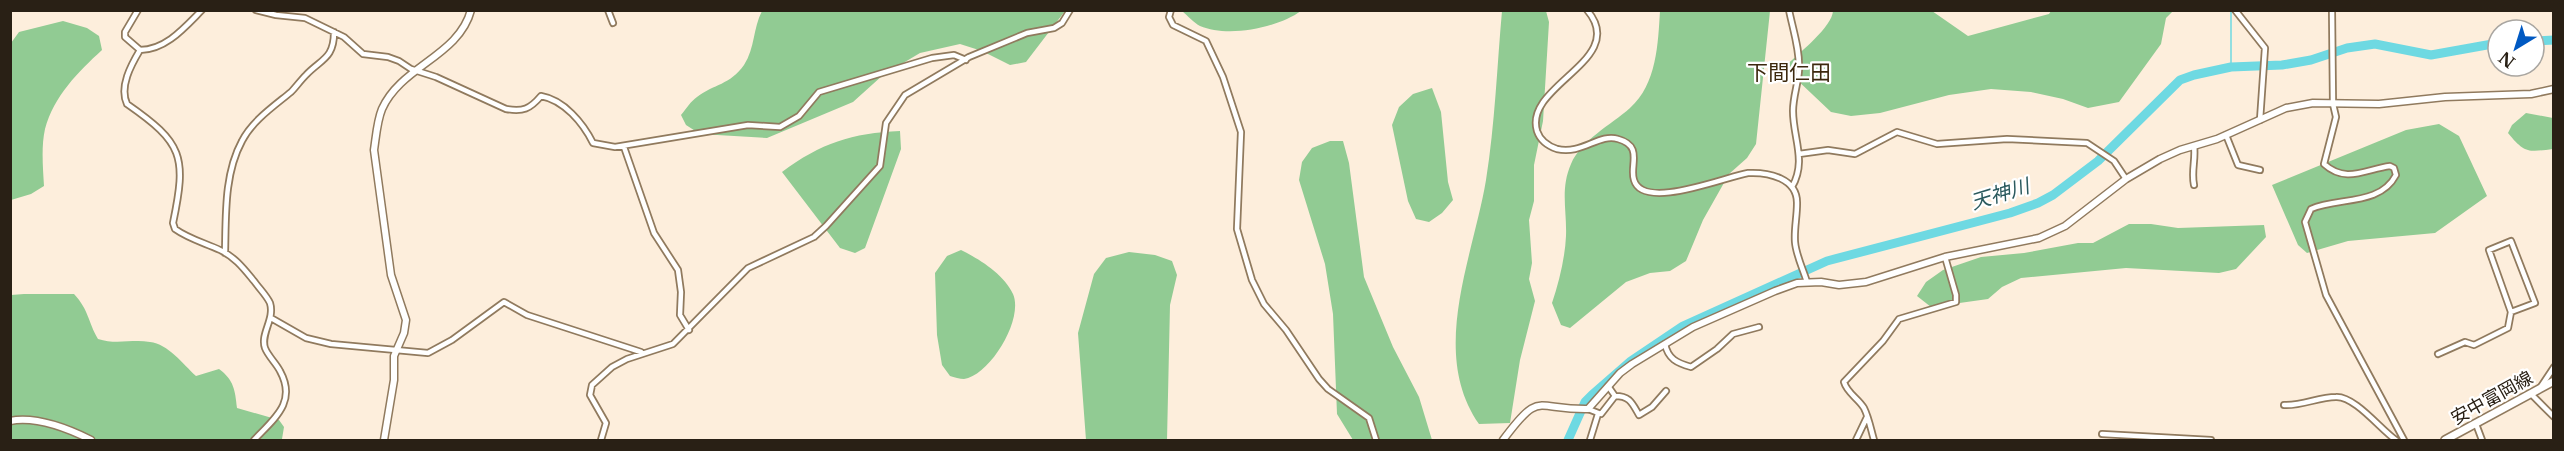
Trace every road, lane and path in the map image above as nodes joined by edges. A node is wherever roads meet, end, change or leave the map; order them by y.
1 (138, 10) edge
2 (202, 10) edge
3 (255, 10) edge
4 (471, 10) edge
5 (608, 10) edge
6 (1070, 10) edge
7 (1171, 10) edge
8 (1587, 10) edge
9 (1790, 10) edge
10 (2235, 10) edge
11 (2332, 10) edge
12 (613, 23) dead end
13 (334, 32) junction
14 (140, 50) junction
15 (966, 60) junction
16 (416, 70) junction
17 (2553, 89) edge
18 (2332, 104) junction
19 (2260, 120) junction
20 (2226, 135) junction
21 (2194, 146) junction
22 (624, 147) junction
23 (1799, 154) junction
24 (2260, 170) dead end
25 (2126, 179) junction
26 (2194, 185) dead end
27 (1792, 187) junction
28 (225, 253) junction
29 (1945, 257) junction
30 (1806, 279) junction
31 (2511, 312) junction
32 (271, 318) junction
33 (1759, 327) dead end
34 (689, 330) junction
35 (1665, 344) junction
36 (396, 350) junction
37 (642, 352) junction
38 (2438, 354) dead end
39 (2553, 367) edge
40 (2553, 381) edge
41 (1608, 386) junction
42 (1666, 391) dead end
43 (2535, 392) junction
44 (1615, 396) junction
45 (2284, 405) dead end
46 (1584, 409) junction
47 (1598, 414) junction
48 (1867, 417) junction
49 (2553, 417) edge
50 (10, 420) edge
51 (2476, 424) junction
52 (2102, 434) dead end
53 (91, 441) edge
54 (254, 441) edge
55 (384, 441) edge
56 (602, 441) edge
57 (1376, 441) edge
58 (1503, 441) edge
59 (1590, 441) edge
60 (1856, 441) edge
61 (1874, 441) edge
62 (2211, 441) edge
63 (2396, 441) edge
64 (2404, 441) edge
65 (2445, 441) edge
66 (2482, 441) edge

1 - 14 street
2 - 14 street
3 - 13 street
4 - 16 street
5 - 12 street
6 - 15 street
7 - 57 street
8 - 27 street
9 - 23 street
10 - 19 street
11 - 18 street
13 - 16 street
13 - 28 street
14 - 28 street
15 - 22 street
15 - 34 street
16 - 22 street
16 - 36 street
17 - 18 street
18 - 19 street
18 - 64 street
19 - 20 street
20 - 21 street
20 - 24 street
21 - 25 street
21 - 26 street
22 - 34 street
23 - 25 street
23 - 27 street
25 - 29 street
27 - 30 street
28 - 32 street
29 - 30 street
29 - 48 street
30 - 35 street
31 - 31 street
31 - 38 street
32 - 36 street
32 - 54 street
33 - 35 street
34 - 37 street
35 - 41 street
36 - 37 street
36 - 55 street
37 - 56 street
39 - 43 street
40 - 43 main road, 安中富岡線
41 - 44 street
41 - 46 street
42 - 44 street
43 - 49 street
43 - 51 main road, 安中富岡線
44 - 47 street
45 - 63 street
46 - 47 street
46 - 58 street
47 - 59 street
48 - 60 street
48 - 61 street
50 - 53 street
51 - 65 main road, 安中富岡線
51 - 66 street
52 - 62 street

